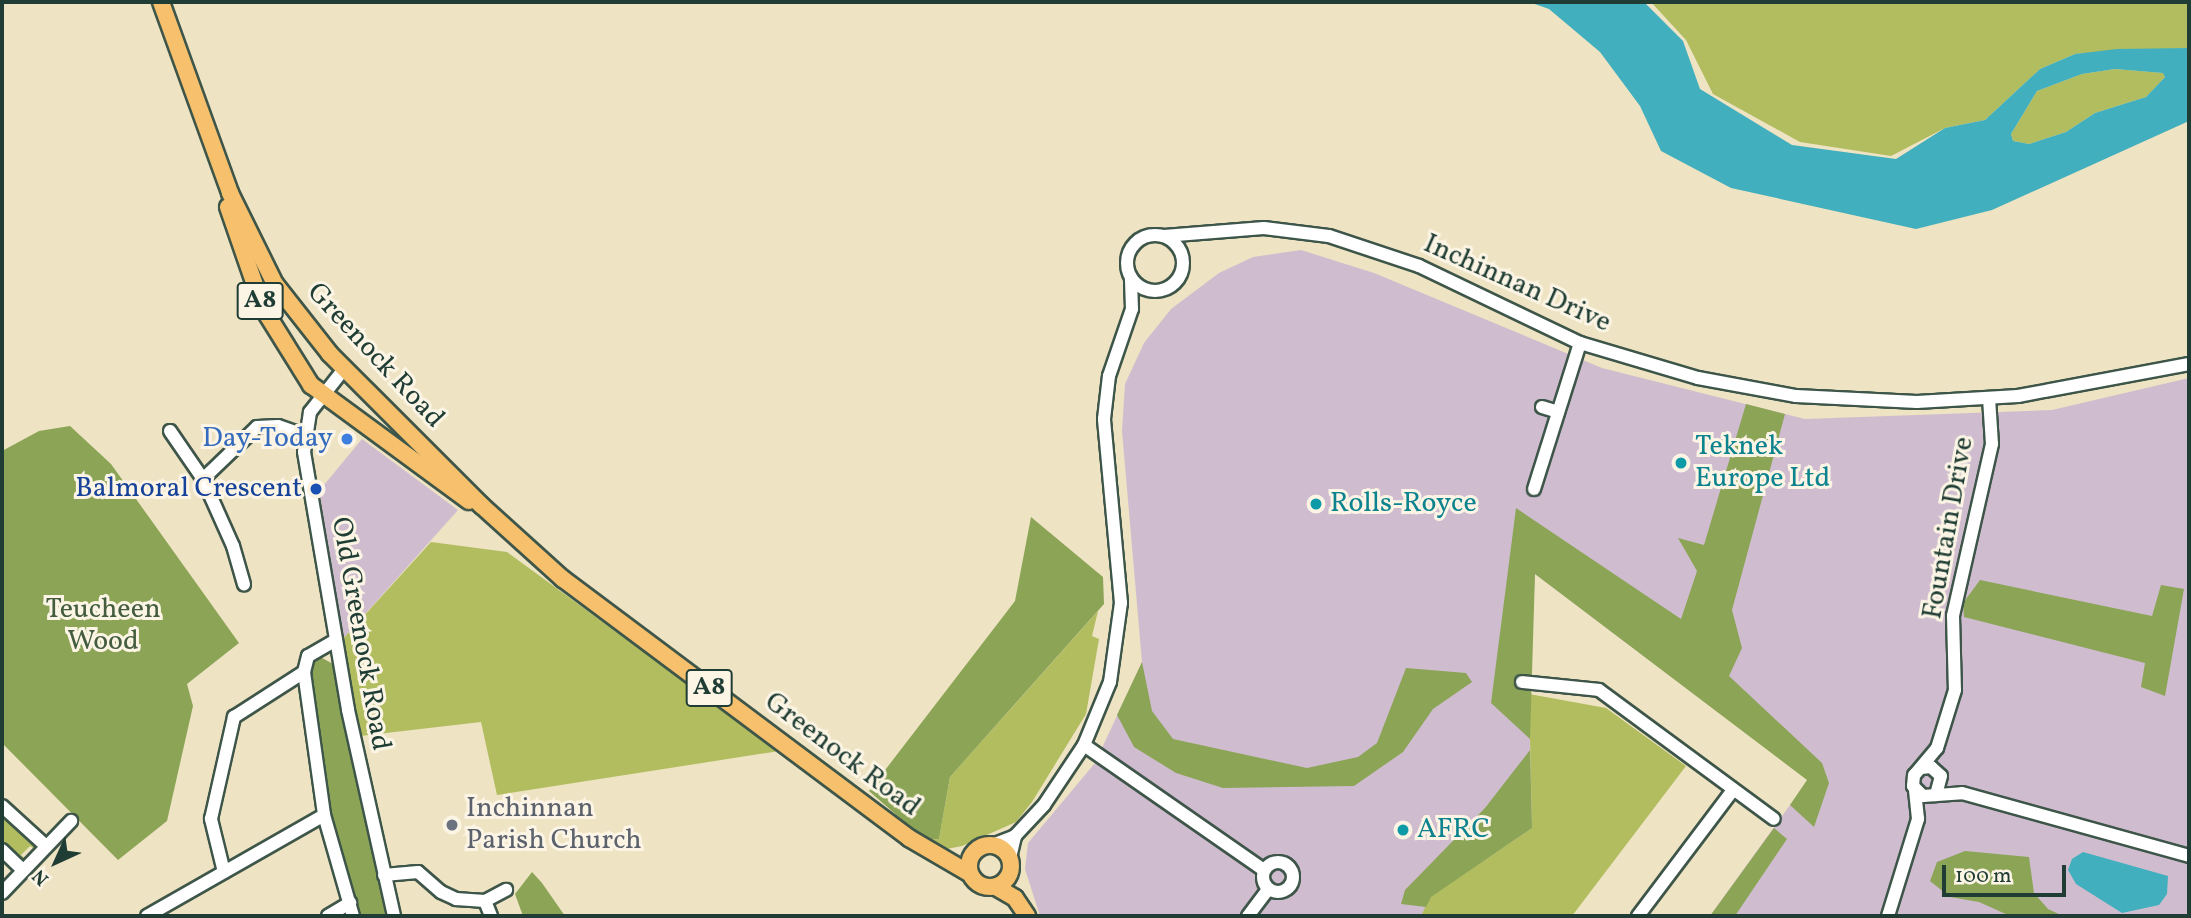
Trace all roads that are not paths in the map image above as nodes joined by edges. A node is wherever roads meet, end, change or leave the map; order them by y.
1 (161, 2) edge
2 (229, 193) junction
3 (1164, 236) junction
4 (1199, 236) junction
5 (1183, 257) junction
6 (1130, 277) junction
7 (1153, 292) junction
8 (1132, 309) junction
9 (1580, 343) junction
10 (2189, 364) edge
11 (344, 369) junction
12 (322, 395) junction
13 (1989, 398) junction
14 (1542, 407) dead end
15 (1558, 412) junction
16 (394, 419) junction
17 (170, 431) dead end
18 (304, 435) junction
19 (381, 440) junction
20 (203, 479) junction
21 (1534, 489) dead end
22 (481, 505) junction
23 (244, 584) dead end
24 (336, 640) junction
25 (303, 672) junction
26 (1522, 682) dead end
27 (1084, 745) junction
28 (1937, 748) junction
29 (1921, 768) junction
30 (1940, 774) junction
31 (1733, 790) junction
32 (1915, 790) junction
33 (1962, 793) junction
34 (1934, 795) junction
35 (2, 806) edge
36 (324, 815) junction
37 (1774, 819) dead end
38 (1918, 819) junction
39 (71, 821) dead end
40 (1015, 836) junction
41 (992, 845) junction
42 (46, 846) junction
43 (2, 850) edge
44 (973, 853) junction
45 (2189, 856) edge
46 (947, 857) junction
47 (1010, 865) junction
48 (23, 870) junction
49 (1264, 870) junction
50 (224, 872) junction
51 (970, 873) junction
52 (384, 875) junction
53 (996, 887) junction
54 (1268, 889) junction
55 (506, 890) dead end
56 (2, 893) edge
57 (1014, 898) junction
58 (485, 901) junction
59 (351, 910) edge
60 (147, 916) edge
61 (328, 916) edge
62 (394, 916) edge
63 (491, 916) edge
64 (1027, 916) edge
65 (1248, 916) edge
66 (1638, 916) edge
67 (1888, 916) edge

1 - 2 main road, Greenock Road / A8
2 - 11 main road, Greenock Road / A8
2 - 12 main road, Greenock Road / A8
3 - 4 street, Inchinnan Drive
3 - 5 street
3 - 6 street
4 - 5 street
4 - 9 street, Inchinnan Drive
5 - 7 street
6 - 7 street
6 - 8 street
7 - 8 street
8 - 27 street
9 - 13 street, Inchinnan Drive
9 - 15 street
10 - 13 street, Inchinnan Drive
11 - 12 street, Old Greenock Road
11 - 16 main road, Greenock Road / A8
12 - 18 street, Old Greenock Road
12 - 19 main road, Greenock Road / A8
13 - 28 street, Fountain Drive
14 - 15 street
15 - 21 street
16 - 19 main road
16 - 22 main road, Greenock Road / A8
17 - 20 street
18 - 20 street
18 - 24 street, Old Greenock Road
19 - 22 main road, Greenock Road / A8
20 - 23 street
22 - 46 main road, Greenock Road / A8
24 - 25 street
24 - 52 street, Old Greenock Road
25 - 36 street
25 - 50 street
26 - 31 street
27 - 40 street
27 - 49 street
28 - 29 street, Fountain Drive
28 - 30 street, Fountain Drive
29 - 30 street
29 - 32 street
30 - 33 street
30 - 34 street, Fountain Drive
31 - 37 street
31 - 66 street
32 - 34 street
32 - 38 street
33 - 34 street
33 - 45 street
34 - 38 street, Fountain Drive
35 - 42 street
36 - 50 street
36 - 59 street
38 - 67 street
39 - 42 street
40 - 41 street
40 - 47 street
41 - 44 main road
41 - 47 main road
42 - 48 street
43 - 48 street
44 - 46 main road
44 - 51 main road
46 - 51 main road, Greenock Road / A8
47 - 53 main road
47 - 57 main road, A8
48 - 56 street
49 - 54 street
49 - 54 street
50 - 60 street
51 - 53 main road, A8
52 - 58 street
52 - 62 street, Old Greenock Road
53 - 57 main road, A8
54 - 65 street
55 - 58 street
57 - 64 main road, A8
58 - 63 street
59 - 61 street

